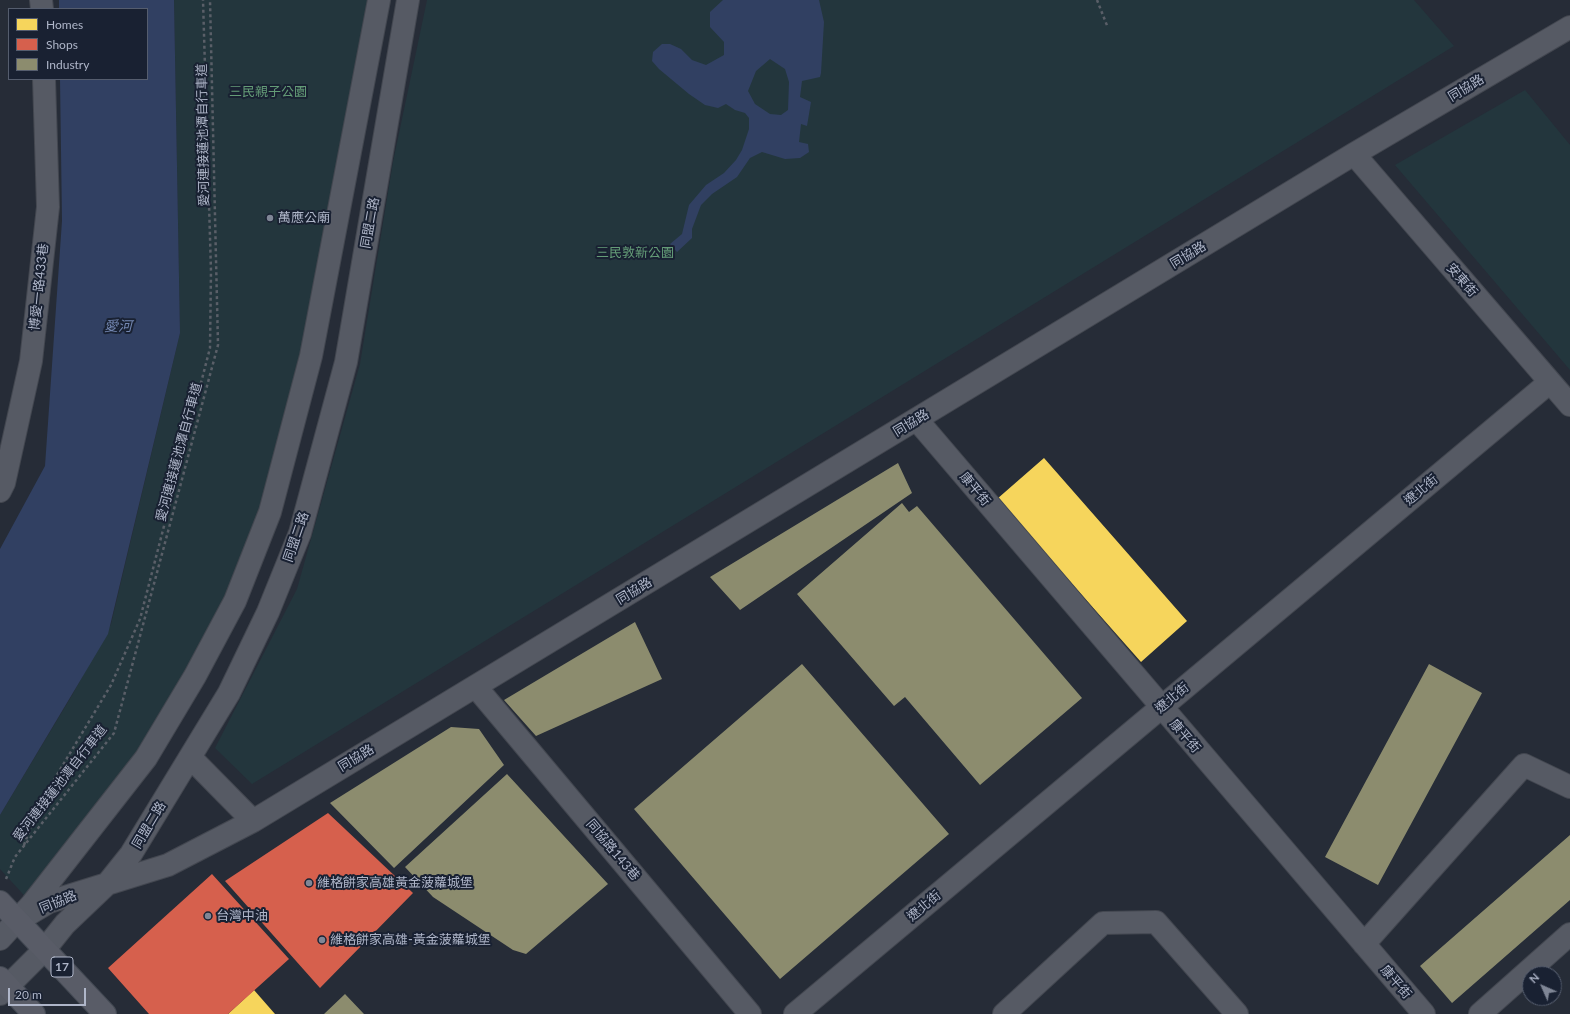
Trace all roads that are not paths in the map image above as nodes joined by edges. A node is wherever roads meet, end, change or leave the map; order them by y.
1 (379, 0) edge
2 (408, 0) edge
3 (1570, 28) edge
4 (44, 80) edge
5 (1354, 154) junction
6 (1550, 382) junction
7 (1570, 405) edge
8 (917, 420) junction
9 (0, 491) edge
10 (476, 687) junction
11 (1161, 708) junction
12 (190, 757) junction
13 (1570, 787) edge
14 (253, 821) junction
15 (107, 884) junction
16 (0, 902) edge
17 (18, 920) junction
18 (1570, 934) edge
19 (0, 939) edge
20 (1364, 944) junction
21 (45, 949) junction
22 (3, 986) edge
23 (34, 1014) edge
24 (105, 1014) edge
25 (750, 1014) edge
26 (795, 1014) edge
27 (1004, 1014) edge
28 (1237, 1014) edge
29 (1424, 1014) edge
30 (1480, 1014) edge

1 - 17 street
2 - 12 street, 同盟二路
3 - 5 street, 同協路
4 - 9 street, 博愛一路433巷
5 - 6 street, 安東街
5 - 8 street, 同協路
6 - 7 street, 安東街
6 - 11 street, 遼北街
8 - 10 street, 同協路
8 - 11 street, 康平街
10 - 14 street, 同協路
10 - 25 street, 同協路143巷
11 - 20 street, 康平街
11 - 26 street, 遼北街
12 - 14 street
12 - 15 street, 同盟二路
13 - 20 street
14 - 15 street, 同協路
15 - 17 street, 同協路
15 - 21 street, 同盟二路
16 - 17 main road, 17
17 - 19 street
17 - 21 main road, 17
18 - 30 street
20 - 29 street, 康平街
21 - 22 street, 同盟二路
21 - 24 main road, 17
22 - 23 main road
27 - 28 street

